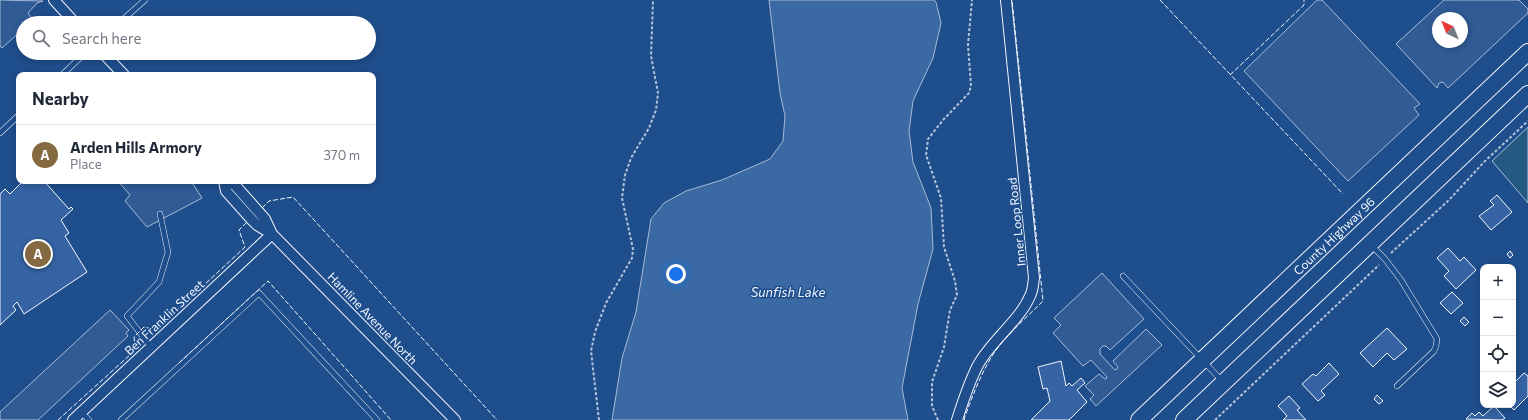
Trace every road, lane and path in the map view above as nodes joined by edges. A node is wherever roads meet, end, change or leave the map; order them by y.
1 (54, 0) edge
2 (145, 0) edge
3 (653, 0) edge
4 (972, 0) edge
5 (1006, 0) edge
6 (69, 16) edge
7 (127, 16) edge
8 (1528, 52) edge
9 (78, 60) edge
10 (110, 60) edge
11 (65, 72) edge
12 (121, 72) edge
13 (1528, 94) edge
14 (16, 118) edge
15 (1528, 121) edge
16 (0, 133) edge
17 (234, 184) edge
18 (160, 214) dead end
19 (272, 234) junction
20 (1370, 244) junction
21 (1385, 259) junction
22 (1123, 276) dead end
23 (151, 347) junction
24 (1203, 360) junction
25 (1223, 383) junction
26 (1397, 386) dead end
27 (82, 412) junction
28 (73, 420) edge
29 (89, 420) edge
30 (121, 420) edge
31 (377, 420) edge
32 (455, 420) edge
33 (599, 420) edge
34 (938, 420) edge
35 (957, 420) edge
36 (1139, 420) edge
37 (1184, 420) edge
38 (1215, 420) edge

1 - 6 street
2 - 7 lane
3 - 33 path
4 - 34 path
5 - 35 street, Inner Loop Road
8 - 24 main road, County Highway 96
9 - 11 lane
10 - 12 street
13 - 20 main road
14 - 16 lane
15 - 21 path
17 - 19 street, Hamline Avenue North
18 - 23 lane
19 - 23 street, Ben Franklin Street
19 - 32 street, Hamline Avenue North
20 - 21 lane
20 - 25 main road
21 - 26 lane
21 - 38 path
22 - 24 lane
23 - 27 street, Ben Franklin Street
24 - 25 lane
24 - 36 main road, County Highway 96
25 - 37 main road
27 - 28 street, Ben Franklin Street
27 - 29 lane
30 - 31 lane

